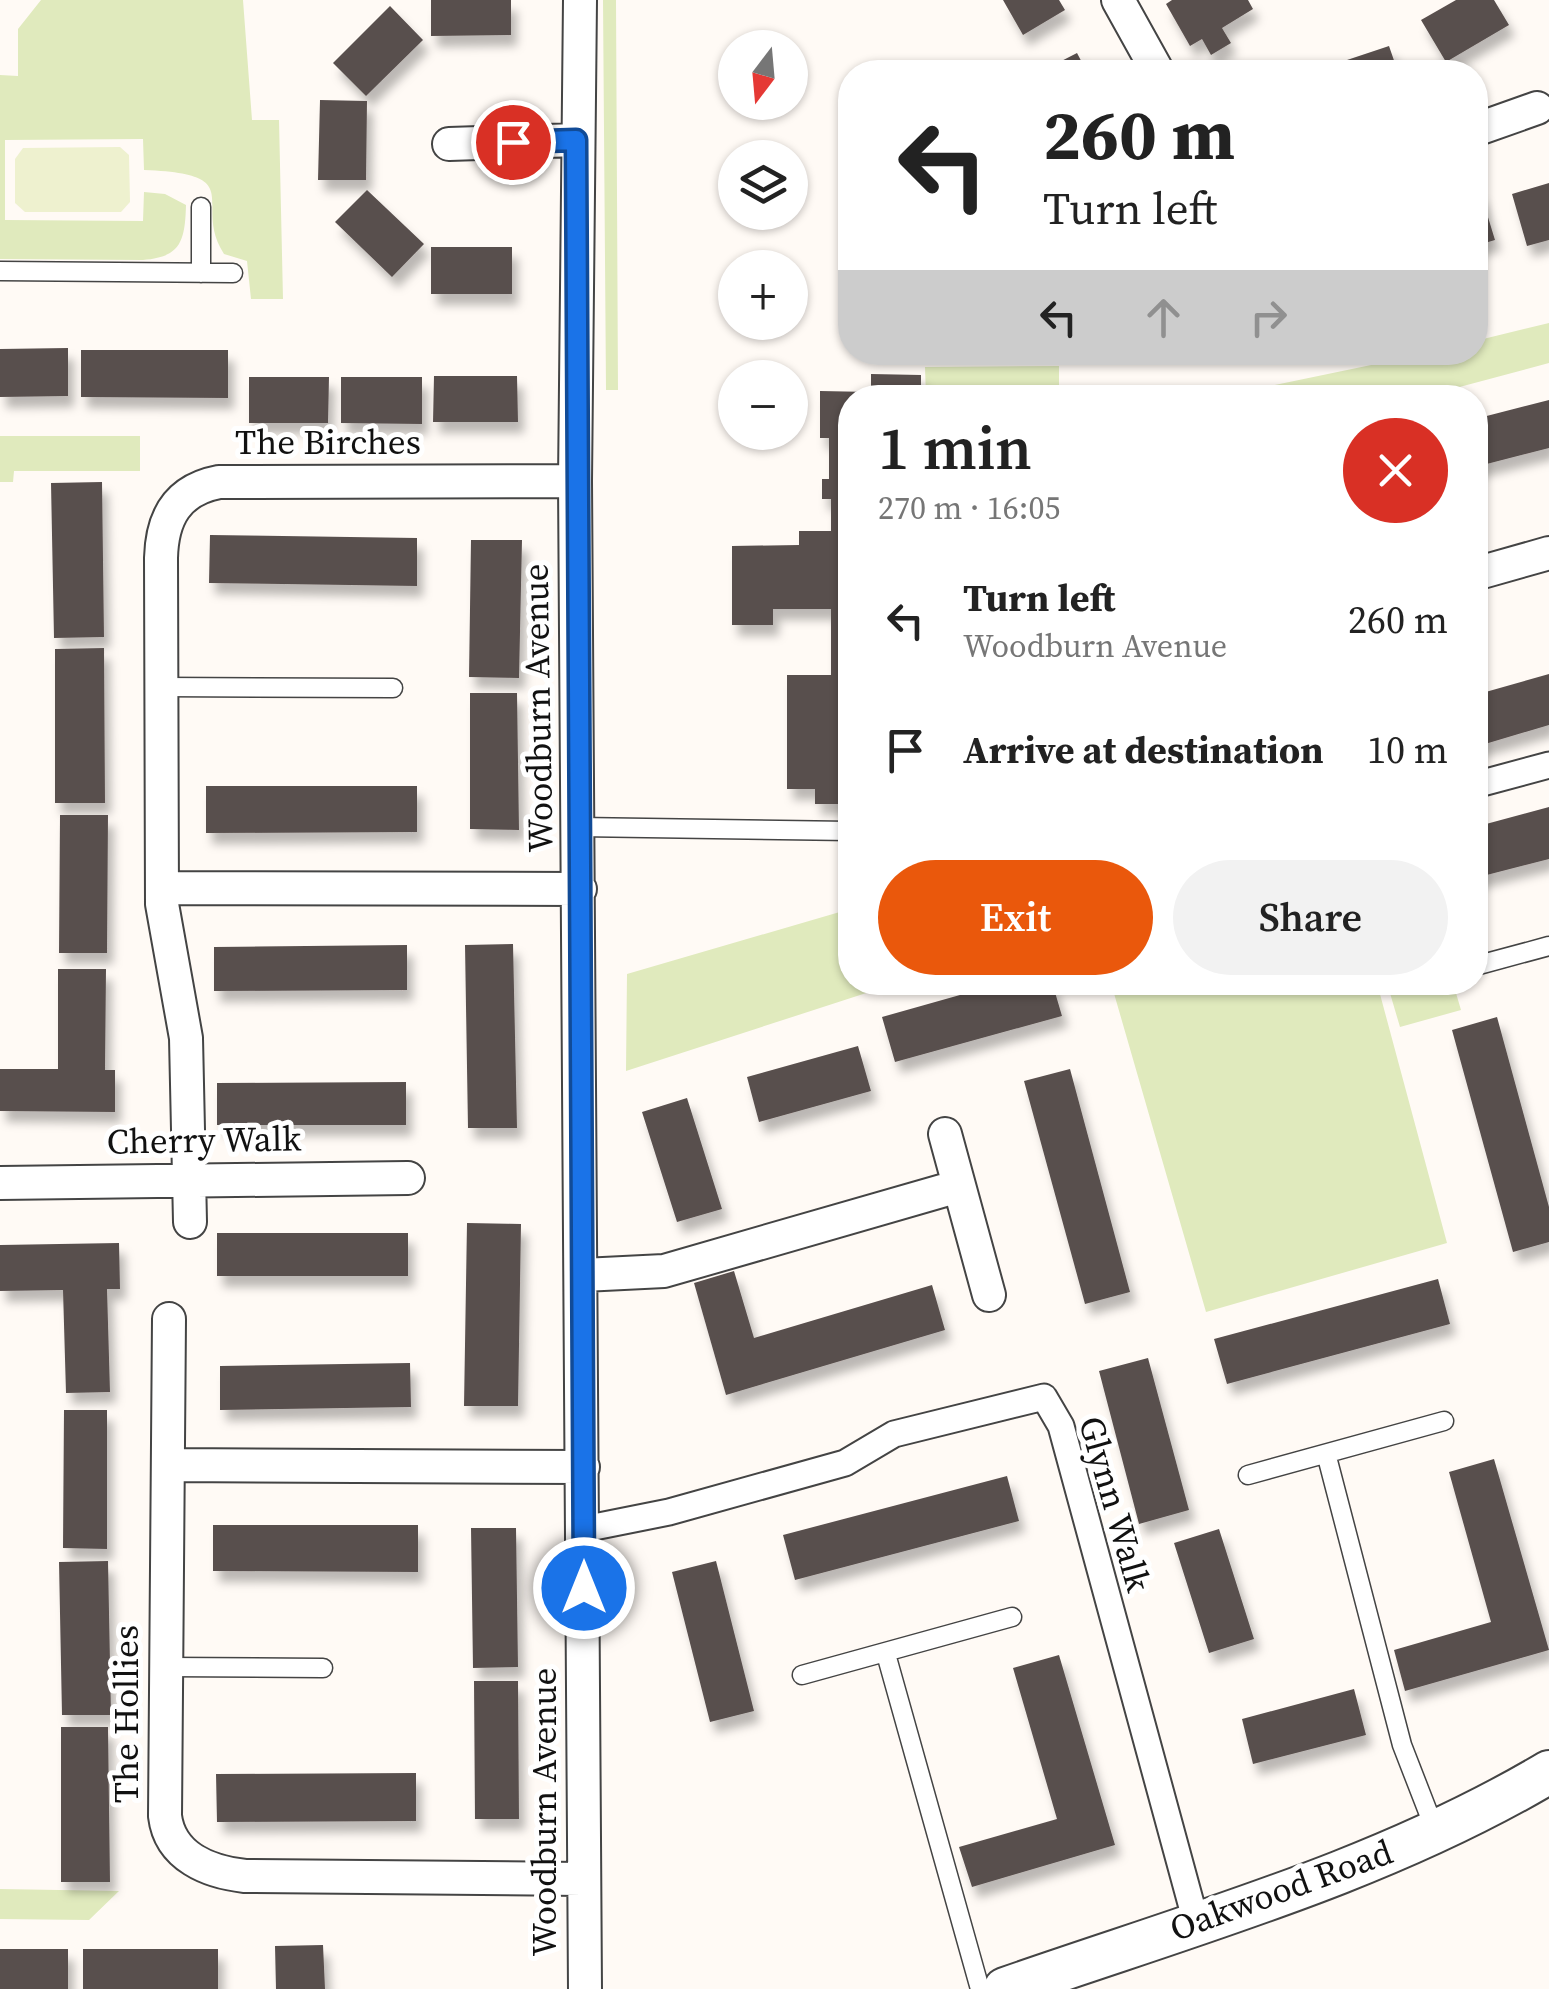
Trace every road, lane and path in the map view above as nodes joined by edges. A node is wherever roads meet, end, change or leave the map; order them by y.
1 (580, 0) edge
2 (1118, 0) edge
3 (1151, 60) edge
4 (1536, 108) dead end
5 (1488, 125) edge
6 (576, 140) junction
7 (449, 144) dead end
8 (201, 207) dead end
9 (0, 272) edge
10 (201, 272) junction
11 (233, 273) dead end
12 (575, 481) junction
13 (1549, 553) edge
14 (1488, 570) edge
15 (161, 688) junction
16 (393, 688) dead end
17 (1549, 765) edge
18 (1488, 781) edge
19 (578, 827) junction
20 (838, 831) edge
21 (162, 888) junction
22 (580, 889) junction
23 (1549, 946) edge
24 (1488, 962) edge
25 (945, 1134) dead end
26 (408, 1178) dead end
27 (188, 1181) junction
28 (0, 1183) edge
29 (959, 1186) junction
30 (190, 1222) dead end
31 (583, 1275) junction
32 (989, 1296) dead end
33 (169, 1319) dead end
34 (1444, 1422) dead end
35 (1327, 1456) junction
36 (169, 1465) junction
37 (584, 1467) junction
38 (1248, 1475) dead end
39 (584, 1529) junction
40 (1012, 1618) dead end
41 (886, 1654) junction
42 (166, 1667) junction
43 (323, 1668) dead end
44 (802, 1675) dead end
45 (1549, 1772) edge
46 (1436, 1832) junction
47 (582, 1880) junction
48 (1196, 1922) junction
49 (585, 1989) edge
50 (980, 1989) edge
51 (1005, 1989) edge

1 - 6 street, Woodburn Avenue
2 - 3 street
4 - 5 street
6 - 7 street
6 - 12 street, Woodburn Avenue
8 - 10 lane
9 - 10 lane
10 - 11 lane
12 - 15 street, The Birches
12 - 19 street, Woodburn Avenue
13 - 14 street
15 - 16 lane
15 - 21 street, The Birches
17 - 18 street
19 - 20 lane
19 - 22 street, Woodburn Avenue
21 - 22 street
21 - 27 street, The Birches
22 - 31 street, Woodburn Avenue
23 - 24 lane
25 - 29 street
26 - 27 street, Cherry Walk
27 - 28 street, Cherry Walk
27 - 30 street, The Birches
29 - 31 street
29 - 32 street
31 - 37 street, Woodburn Avenue
33 - 36 street, The Hollies
34 - 35 lane
35 - 38 lane
35 - 46 lane
36 - 37 street
36 - 42 street, The Hollies
37 - 39 street, Woodburn Avenue
39 - 47 street, Woodburn Avenue
39 - 48 street, Glynn Walk
40 - 41 lane
41 - 44 lane
41 - 50 lane
42 - 43 lane
42 - 47 street, The Hollies
45 - 46 street, Oakwood Road
46 - 48 street, Oakwood Road
47 - 49 street, Woodburn Avenue
48 - 51 street, Oakwood Road

